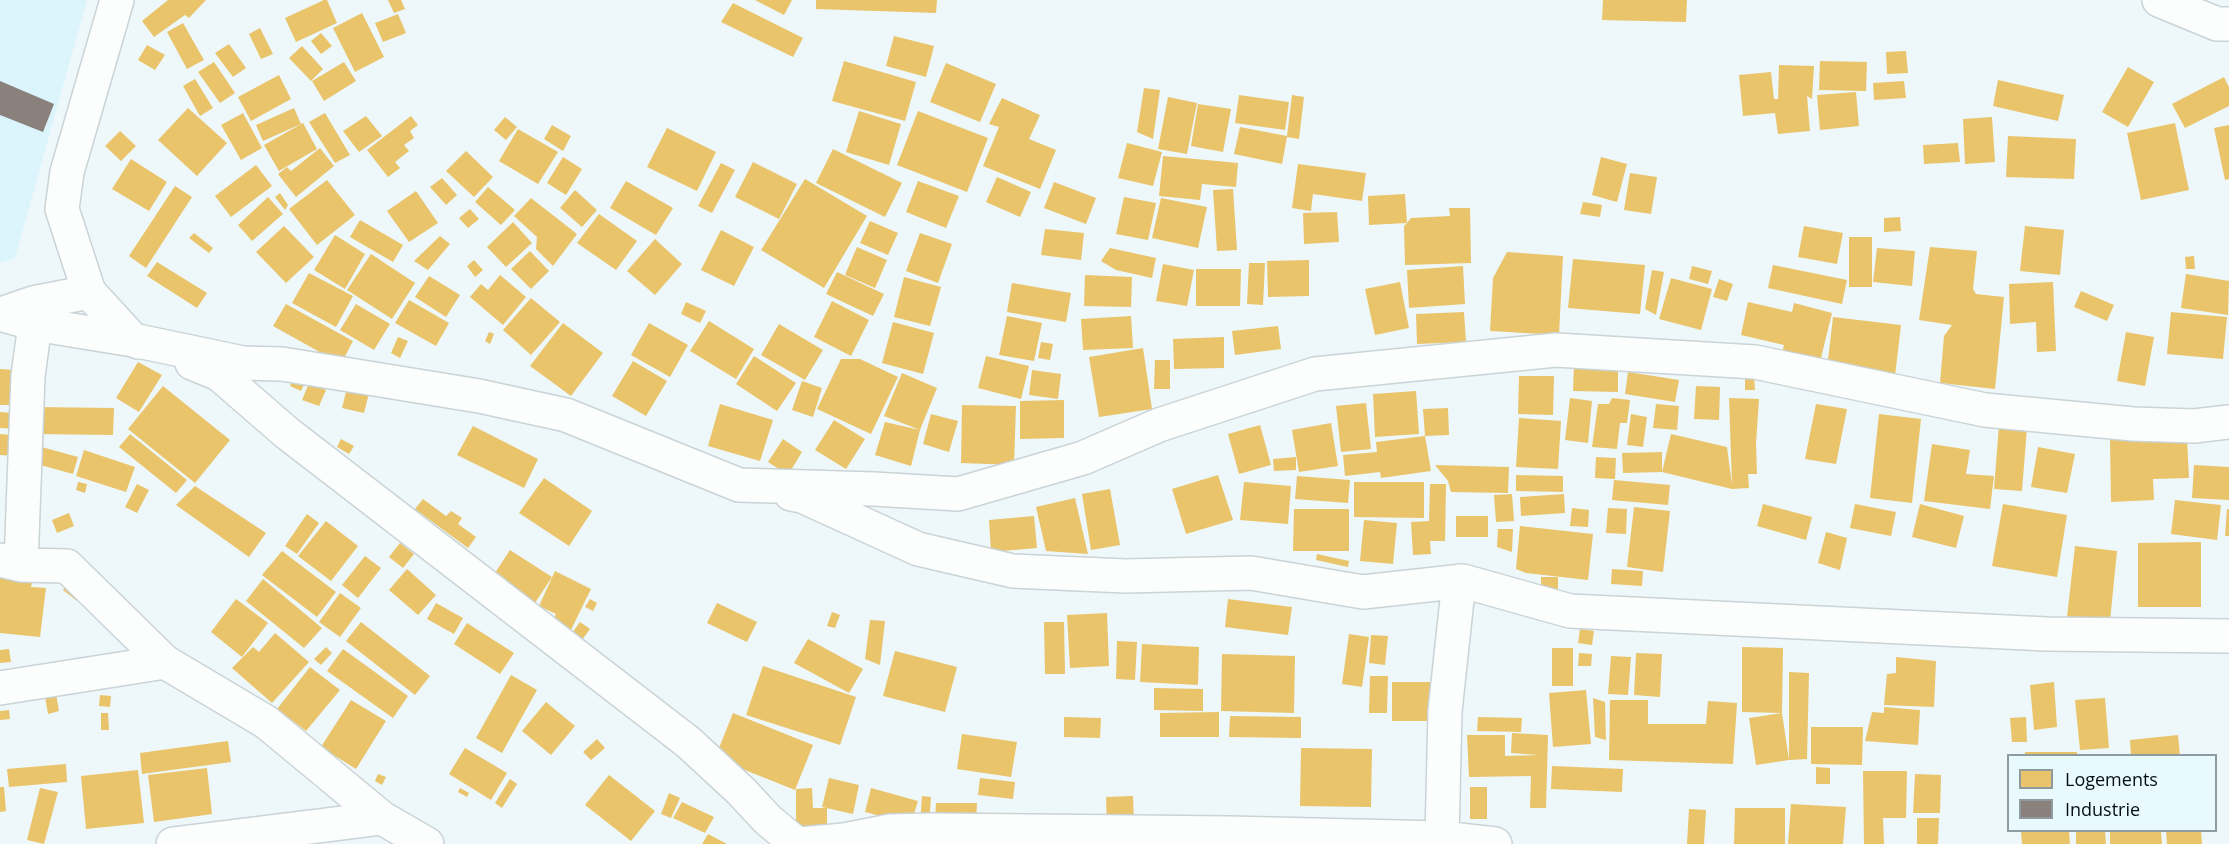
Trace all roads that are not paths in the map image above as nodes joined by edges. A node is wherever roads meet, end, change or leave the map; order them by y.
1 (117, 0) edge
2 (2159, 0) edge
3 (2229, 24) edge
4 (89, 292) junction
5 (1, 314) edge
6 (35, 324) junction
7 (133, 340) junction
8 (2229, 422) edge
9 (739, 484) junction
10 (10, 563) edge
11 (1459, 581) junction
12 (2229, 636) edge
13 (165, 662) junction
14 (0, 688) edge
15 (382, 818) junction
16 (1442, 838) junction
17 (845, 842) edge
18 (173, 844) edge
19 (427, 844) edge
20 (799, 844) edge
21 (1495, 844) edge

1 - 4 street
2 - 3 street
4 - 5 street
4 - 7 street
5 - 6 street
6 - 7 street
6 - 10 street
7 - 9 street
7 - 20 street
8 - 9 street
9 - 11 street
10 - 13 street
11 - 12 street
11 - 16 street
13 - 14 street
13 - 15 street
15 - 18 street
15 - 19 street
16 - 17 street
16 - 21 street
17 - 20 street

